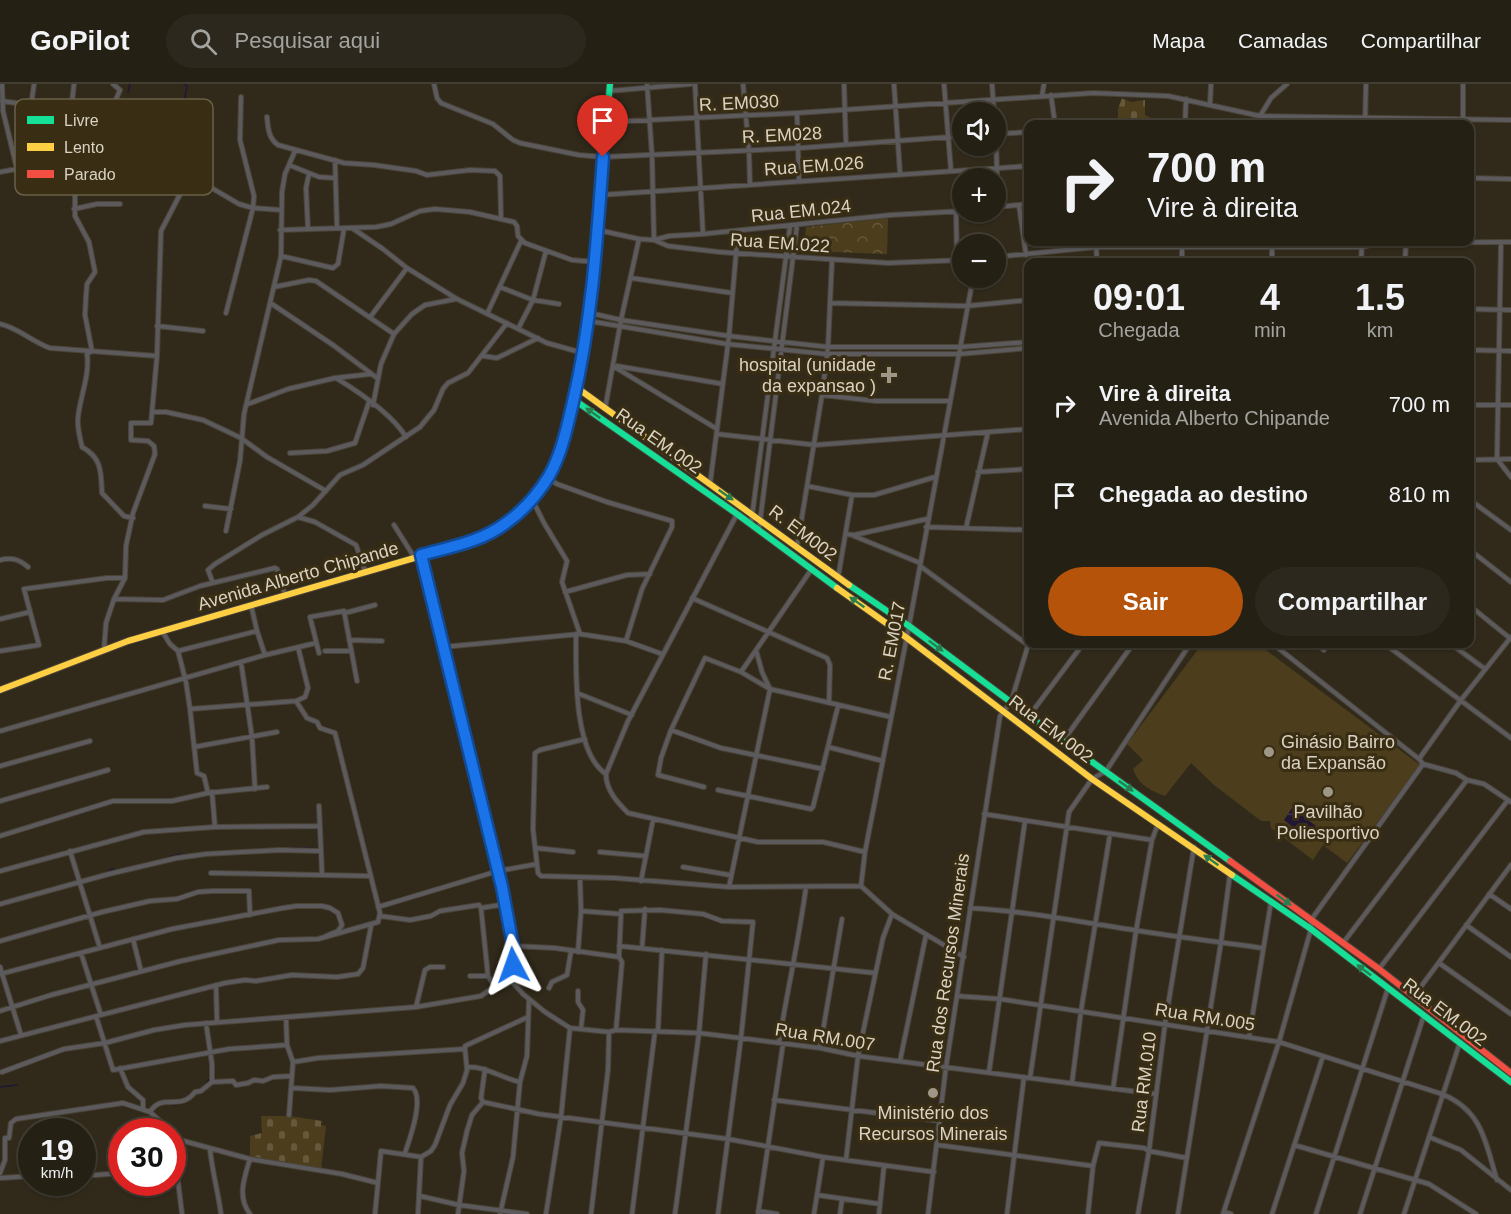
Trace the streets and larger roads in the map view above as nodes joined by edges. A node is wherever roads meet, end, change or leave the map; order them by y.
1 (33, 84) edge
2 (74, 84) edge
3 (113, 84) edge
4 (434, 84) edge
5 (693, 84) edge
6 (743, 84) edge
7 (844, 84) edge
8 (894, 84) edge
9 (944, 84) edge
10 (992, 84) edge
11 (1044, 84) edge
12 (1211, 84) edge
13 (1287, 84) edge
14 (1366, 84) edge
15 (1463, 84) edge
16 (647, 85) edge
17 (1, 87) edge
18 (610, 87) edge
19 (1051, 95) junction
20 (1042, 96) junction
21 (242, 98) dead end
22 (32, 99) edge
23 (72, 99) edge
24 (116, 99) edge
25 (993, 99) junction
26 (1186, 99) junction
27 (2, 101) junction
28 (993, 102) edge
29 (15, 103) edge
30 (945, 103) junction
31 (1210, 105) junction
32 (896, 106) junction
33 (845, 110) junction
34 (797, 113) junction
35 (746, 116) junction
36 (1260, 116) junction
37 (267, 117) dead end
38 (697, 118) junction
39 (1365, 118) junction
40 (1462, 119) junction
41 (1054, 120) edge
42 (1185, 120) edge
43 (1511, 120) edge
44 (650, 121) junction
45 (607, 122) junction
46 (1024, 132) edge
47 (1006, 133) edge
48 (947, 137) junction
49 (952, 137) edge
50 (899, 140) junction
51 (846, 144) junction
52 (800, 148) junction
53 (295, 151) junction
54 (749, 151) junction
55 (699, 153) junction
56 (652, 155) junction
57 (997, 156) edge
58 (603, 157) junction
59 (15, 160) edge
60 (335, 160) junction
61 (289, 165) junction
62 (1024, 166) edge
63 (998, 168) joint
64 (15, 169) edge
65 (951, 171) joint
66 (0, 172) edge
67 (900, 173) junction
68 (309, 174) junction
69 (335, 178) junction
70 (1474, 178) edge
71 (1511, 179) edge
72 (800, 180) junction
73 (750, 185) junction
74 (702, 187) junction
75 (213, 189) edge
76 (653, 192) junction
77 (180, 195) edge
78 (600, 195) junction
79 (75, 196) dead end
80 (120, 204) dead end
81 (1024, 204) edge
82 (1019, 205) junction
83 (1006, 206) edge
84 (254, 208) junction
85 (74, 209) junction
86 (281, 210) junction
87 (952, 212) edge
88 (501, 218) junction
89 (797, 225) junction
90 (790, 226) junction
91 (337, 228) junction
92 (351, 228) junction
93 (308, 229) junction
94 (344, 229) junction
95 (280, 230) junction
96 (598, 230) junction
97 (738, 231) junction
98 (703, 234) junction
99 (639, 239) junction
100 (654, 240) junction
101 (521, 241) junction
102 (1024, 241) edge
103 (1474, 242) edge
104 (1501, 242) junction
105 (1511, 242) edge
106 (1025, 246) edge
107 (1083, 246) edge
108 (1242, 246) edge
109 (1366, 246) edge
110 (1272, 247) junction
111 (1362, 247) junction
112 (546, 251) junction
113 (736, 253) junction
114 (281, 255) junction
115 (1026, 255) junction
116 (786, 256) junction
117 (1006, 256) edge
118 (793, 257) junction
119 (1272, 258) edge
120 (1361, 258) edge
121 (832, 260) junction
122 (952, 260) edge
123 (596, 262) junction
124 (407, 268) junction
125 (631, 278) junction
126 (274, 287) junction
127 (500, 287) junction
128 (971, 288) edge
129 (732, 293) junction
130 (457, 299) junction
131 (533, 300) junction
132 (1024, 300) edge
133 (272, 303) junction
134 (830, 303) junction
135 (559, 304) dead end
136 (967, 306) junction
137 (1474, 309) edge
138 (1500, 310) junction
139 (1511, 310) edge
140 (226, 313) dead end
141 (487, 314) junction
142 (371, 316) junction
143 (589, 317) junction
144 (621, 320) junction
145 (507, 323) junction
146 (0, 324) edge
147 (157, 326) junction
148 (620, 327) junction
149 (518, 328) junction
150 (203, 331) dead end
151 (394, 334) junction
152 (729, 336) junction
153 (538, 338) junction
154 (776, 341) junction
155 (783, 341) junction
156 (1024, 342) edge
157 (727, 344) junction
158 (828, 347) junction
159 (960, 347) junction
160 (774, 348) junction
161 (1024, 348) edge
162 (782, 349) junction
163 (1474, 350) edge
164 (1499, 350) junction
165 (92, 351) junction
166 (1511, 351) edge
167 (583, 352) junction
168 (826, 354) junction
169 (958, 354) junction
170 (157, 356) junction
171 (483, 356) junction
172 (613, 366) junction
173 (372, 374) junction
174 (335, 378) junction
175 (377, 378) junction
176 (723, 384) junction
177 (576, 387) junction
178 (822, 395) junction
179 (573, 399) junction
180 (950, 400) junction
181 (371, 403) junction
182 (247, 405) junction
183 (1474, 405) edge
184 (1498, 405) junction
185 (1511, 405) edge
186 (605, 409) junction
187 (153, 412) junction
188 (1024, 429) edge
189 (717, 431) junction
190 (988, 432) junction
191 (406, 436) junction
192 (944, 437) junction
193 (241, 438) junction
194 (762, 439) junction
195 (770, 440) junction
196 (815, 445) junction
197 (290, 453) dead end
198 (1497, 459) junction
199 (1511, 459) edge
200 (1474, 460) edge
201 (1024, 469) edge
202 (978, 472) junction
203 (935, 477) junction
204 (1511, 477) edge
205 (548, 478) junction
206 (710, 484) junction
207 (807, 486) junction
208 (326, 491) junction
209 (852, 495) junction
210 (532, 499) junction
211 (1474, 503) edge
212 (205, 506) dead end
213 (231, 509) junction
214 (738, 514) junction
215 (753, 514) junction
216 (133, 518) junction
217 (298, 518) junction
218 (927, 519) junction
219 (761, 520) junction
220 (751, 524) junction
221 (394, 525) dead end
222 (926, 527) junction
223 (966, 528) junction
224 (759, 530) junction
225 (1024, 530) edge
226 (1511, 530) edge
227 (226, 531) dead end
228 (846, 534) junction
229 (854, 536) junction
230 (797, 547) junction
231 (1474, 553) edge
232 (417, 556) junction
233 (0, 560) edge
234 (920, 564) junction
235 (27, 567) dead end
236 (811, 570) junction
237 (365, 572) junction
238 (650, 574) junction
239 (125, 578) junction
240 (838, 578) junction
241 (1511, 582) edge
242 (213, 583) junction
243 (565, 592) junction
244 (285, 595) junction
245 (692, 598) junction
246 (114, 599) junction
247 (252, 605) junction
248 (375, 605) dead end
249 (1474, 609) edge
250 (30, 612) junction
251 (345, 613) junction
252 (0, 619) edge
253 (909, 626) junction
254 (162, 631) junction
255 (257, 632) junction
256 (769, 632) junction
257 (578, 634) junction
258 (907, 638) junction
259 (1511, 638) edge
260 (350, 640) junction
261 (1024, 640) edge
262 (382, 641) dead end
263 (626, 641) junction
264 (316, 643) junction
265 (298, 647) junction
266 (443, 647) junction
267 (1028, 648) edge
268 (1080, 648) edge
269 (1130, 648) edge
270 (1187, 648) edge
271 (1278, 648) edge
272 (1321, 648) edge
273 (1390, 648) edge
274 (1456, 648) edge
275 (104, 649) junction
276 (756, 650) junction
277 (1324, 650) dead end
278 (0, 651) edge
279 (178, 651) junction
280 (326, 651) dead end
281 (351, 651) junction
282 (319, 653) dead end
283 (662, 654) junction
284 (265, 655) junction
285 (241, 662) junction
286 (1485, 669) junction
287 (741, 672) junction
288 (185, 679) junction
289 (357, 681) dead end
290 (770, 689) junction
291 (0, 690) edge
292 (576, 692) junction
293 (1461, 700) junction
294 (296, 701) junction
295 (1011, 702) junction
296 (829, 704) junction
297 (248, 705) junction
298 (838, 706) junction
299 (190, 709) junction
300 (1002, 714) junction
301 (632, 715) junction
302 (1029, 716) junction
303 (891, 717) junction
304 (671, 730) junction
305 (0, 731) edge
306 (277, 732) dead end
307 (252, 737) junction
308 (1511, 738) edge
309 (585, 739) junction
310 (90, 741) dead end
311 (1063, 741) junction
312 (194, 747) junction
313 (828, 747) junction
314 (755, 755) junction
315 (1419, 759) junction
316 (883, 761) junction
317 (1423, 764) junction
318 (0, 766) edge
319 (823, 768) junction
320 (108, 770) dead end
321 (1106, 771) junction
322 (606, 774) junction
323 (1092, 779) junction
324 (1467, 780) junction
325 (267, 786) dead end
326 (704, 788) dead end
327 (255, 789) junction
328 (718, 790) dead end
329 (210, 793) junction
330 (747, 796) junction
331 (0, 801) edge
332 (1509, 801) edge
333 (319, 806) dead end
334 (984, 814) junction
335 (653, 820) junction
336 (1025, 821) junction
337 (1158, 823) junction
338 (319, 826) junction
339 (214, 827) junction
340 (1067, 828) junction
341 (1110, 834) junction
342 (0, 836) edge
343 (739, 838) junction
344 (1152, 840) junction
345 (1194, 847) junction
346 (536, 848) junction
347 (70, 851) junction
348 (319, 851) junction
349 (573, 852) dead end
350 (600, 852) dead end
351 (865, 852) junction
352 (645, 856) junction
353 (537, 864) junction
354 (1511, 865) edge
355 (683, 867) dead end
356 (0, 871) edge
357 (498, 871) junction
358 (211, 873) dead end
359 (1230, 873) junction
360 (322, 874) junction
361 (730, 875) junction
362 (370, 876) junction
363 (580, 878) junction
364 (641, 881) junction
365 (80, 882) junction
366 (861, 886) junction
367 (729, 887) junction
368 (806, 887) junction
369 (1489, 894) junction
370 (1271, 901) junction
371 (0, 904) edge
372 (506, 904) junction
373 (378, 907) junction
374 (481, 908) junction
375 (970, 908) junction
376 (645, 909) junction
377 (1511, 909) edge
378 (1012, 910) junction
379 (581, 911) junction
380 (621, 914) junction
381 (892, 914) junction
382 (91, 915) junction
383 (250, 915) junction
384 (380, 916) junction
385 (1054, 916) junction
386 (842, 919) dead end
387 (1311, 920) junction
388 (1095, 924) junction
389 (1466, 925) junction
390 (371, 926) junction
391 (1311, 929) junction
392 (1136, 931) junction
393 (926, 935) junction
394 (1180, 936) junction
395 (325, 938) junction
396 (133, 939) junction
397 (0, 941) edge
398 (1221, 942) junction
399 (1343, 943) junction
400 (513, 946) junction
401 (619, 946) junction
402 (100, 948) junction
403 (642, 948) junction
404 (1262, 948) junction
405 (662, 950) junction
406 (571, 951) junction
407 (578, 952) junction
408 (81, 953) junction
409 (706, 954) junction
410 (619, 957) junction
411 (964, 957) junction
412 (1511, 957) edge
413 (749, 958) junction
414 (1439, 963) junction
415 (792, 964) junction
416 (0, 967) edge
417 (443, 967) dead end
418 (834, 968) junction
419 (1379, 969) junction
420 (141, 971) junction
421 (875, 973) junction
422 (1, 974) edge
423 (470, 976) dead end
424 (488, 976) junction
425 (508, 977) junction
426 (92, 984) junction
427 (216, 985) junction
428 (495, 987) junction
429 (549, 988) dead end
430 (1388, 988) junction
431 (578, 991) dead end
432 (957, 996) junction
433 (1414, 996) junction
434 (529, 999) junction
435 (1000, 999) junction
436 (1040, 1005) junction
437 (12, 1007) junction
438 (416, 1007) junction
439 (0, 1011) edge
440 (1081, 1011) junction
441 (1511, 1014) edge
442 (1424, 1015) junction
443 (98, 1016) junction
444 (286, 1017) junction
445 (528, 1017) junction
446 (1122, 1018) junction
447 (217, 1021) junction
448 (206, 1023) junction
449 (1165, 1024) junction
450 (570, 1028) junction
451 (581, 1029) junction
452 (616, 1030) junction
453 (657, 1031) junction
454 (1207, 1031) junction
455 (609, 1032) junction
456 (699, 1033) junction
457 (21, 1035) junction
458 (1249, 1037) junction
459 (741, 1038) junction
460 (0, 1041) edge
461 (1460, 1041) junction
462 (105, 1042) junction
463 (1279, 1042) junction
464 (781, 1043) junction
465 (287, 1045) junction
466 (820, 1048) junction
467 (465, 1049) junction
468 (210, 1052) junction
469 (858, 1056) junction
470 (1323, 1056) junction
471 (900, 1061) junction
472 (293, 1062) junction
473 (467, 1067) junction
474 (946, 1067) junction
475 (120, 1068) junction
476 (1362, 1068) junction
477 (485, 1069) junction
478 (2, 1072) dead end
479 (989, 1072) junction
480 (1511, 1072) edge
481 (292, 1076) junction
482 (1027, 1078) junction
483 (1402, 1081) junction
484 (212, 1082) junction
485 (520, 1082) junction
486 (1511, 1082) edge
487 (1072, 1083) junction
488 (292, 1088) junction
489 (1113, 1089) junction
490 (1155, 1094) junction
491 (1442, 1094) junction
492 (774, 1100) junction
493 (483, 1102) junction
494 (517, 1108) junction
495 (143, 1109) junction
496 (852, 1111) junction
497 (150, 1112) junction
498 (289, 1115) dead end
499 (561, 1117) junction
500 (156, 1118) edge
501 (940, 1121) junction
502 (602, 1122) junction
503 (643, 1128) junction
504 (684, 1134) junction
505 (1429, 1137) junction
506 (728, 1139) junction
507 (186, 1142) edge
508 (938, 1144) junction
509 (1294, 1145) junction
510 (766, 1148) junction
511 (210, 1149) junction
512 (1149, 1151) junction
513 (405, 1153) junction
514 (1015, 1155) junction
515 (1334, 1156) junction
516 (421, 1157) junction
517 (823, 1157) junction
518 (1187, 1158) junction
519 (250, 1159) junction
520 (846, 1161) junction
521 (884, 1166) junction
522 (1094, 1166) junction
523 (1374, 1168) junction
524 (934, 1172) junction
525 (0, 1173) edge
526 (18, 1177) edge
527 (0, 1178) edge
528 (1414, 1180) junction
529 (1497, 1180) junction
530 (378, 1183) junction
531 (1511, 1190) edge
532 (817, 1195) junction
533 (179, 1196) edge
534 (420, 1196) junction
535 (842, 1199) junction
536 (880, 1204) junction
537 (459, 1205) junction
538 (501, 1212) edge
539 (758, 1213) edge
540 (1223, 1213) edge
541 (182, 1214) edge
542 (221, 1214) edge
543 (249, 1214) edge
544 (375, 1214) edge
545 (418, 1214) edge
546 (458, 1214) edge
547 (527, 1214) edge
548 (546, 1214) edge
549 (591, 1214) edge
550 (632, 1214) edge
551 (675, 1214) edge
552 (718, 1214) edge
553 (777, 1214) edge
554 (814, 1214) edge
555 (840, 1214) edge
556 (879, 1214) edge
557 (928, 1214) edge
558 (1007, 1214) edge
559 (1088, 1214) edge
560 (1138, 1214) edge
561 (1178, 1214) edge
562 (1231, 1214) edge
563 (1272, 1214) edge
564 (1316, 1214) edge
565 (1360, 1214) edge
566 (1404, 1214) edge
567 (1476, 1214) edge

1 - 22 street
2 - 23 street
3 - 24 street
4 - 58 street, R. EM028
5 - 16 street
5 - 38 street
6 - 35 street
7 - 33 street
8 - 32 street
9 - 30 street
10 - 25 street
11 - 20 street
12 - 31 street
13 - 36 street
14 - 39 street
15 - 40 street
16 - 18 street
16 - 44 street
17 - 27 street
18 - 45 street, Avenida Alberto Chipande
19 - 20 street, R. EM030
19 - 26 street, R. EM030
19 - 41 street
20 - 25 street, R. EM030
21 - 84 street
25 - 28 street
25 - 30 street, R. EM030
26 - 31 street, R. EM030
26 - 42 street
27 - 29 street
27 - 59 street
30 - 32 street, R. EM030
30 - 48 street
31 - 36 street, R. EM030
32 - 33 street, R. EM030
32 - 50 street
33 - 34 street, R. EM030
33 - 51 street
34 - 35 street, R. EM030
34 - 52 street
35 - 38 street, R. EM030
35 - 54 street
36 - 39 street, R. EM030
37 - 53 street
38 - 44 street, R. EM030
38 - 55 street
39 - 40 street, R. EM030
40 - 43 street, R. EM030
44 - 45 street, R. EM030
44 - 56 street
45 - 58 street, Avenida Alberto Chipande
46 - 47 street
48 - 49 street, R. EM028
48 - 50 street, R. EM028
48 - 65 street
50 - 51 street, R. EM028
50 - 67 street
51 - 52 street, R. EM028
52 - 54 street, R. EM028
52 - 72 street
53 - 60 street
53 - 61 street
54 - 55 street, R. EM028
54 - 73 street
55 - 56 street, R. EM028
55 - 74 street
56 - 58 street, R. EM028
56 - 76 street
57 - 63 street
58 - 78 street, Avenida Alberto Chipande
60 - 69 street
60 - 88 street
61 - 68 street
61 - 86 street
62 - 63 street, Rua EM.026
64 - 66 street
65 - 67 street, Rua EM.026
67 - 72 street, Rua EM.026
68 - 69 street
68 - 93 street
69 - 91 street
70 - 71 street
72 - 73 street, Rua EM.026
73 - 74 street, Rua EM.026
74 - 76 street, Rua EM.026
74 - 98 street
75 - 84 street
76 - 78 street, Rua EM.026
76 - 100 street
77 - 147 street
78 - 96 street, Avenida Alberto Chipande
79 - 85 street
80 - 85 street
81 - 82 street
82 - 83 street
82 - 102 street
84 - 86 street
84 - 140 street
85 - 165 street
86 - 95 street
87 - 89 street, Rua EM.024
88 - 92 street
88 - 101 street
89 - 90 street, Rua EM.024
89 - 118 street
90 - 97 street, Rua EM.024
90 - 116 street
91 - 93 street
91 - 94 street
92 - 94 street
92 - 124 street
93 - 95 street
94 - 114 street
95 - 114 street
96 - 99 street, Rua EM.022
96 - 123 street, Avenida Alberto Chipande
97 - 98 street, Rua EM.024
97 - 113 street
98 - 100 street, Rua EM.024
99 - 100 street, Rua EM.022
99 - 125 street
100 - 113 street, Rua EM.022
101 - 112 street
101 - 127 street
103 - 104 street
104 - 105 street
104 - 138 street
106 - 115 street
107 - 115 street
108 - 110 street
109 - 111 street
110 - 111 street
110 - 119 street
111 - 120 street
112 - 123 street
112 - 131 street
113 - 116 street, Rua EM.022
113 - 129 street
114 - 126 street
115 - 117 street
116 - 118 street, Rua EM.022
116 - 154 street
118 - 121 street, Rua EM.022
118 - 155 street
121 - 122 street, Rua EM.022
121 - 134 street
123 - 143 street, Avenida Alberto Chipande
124 - 130 street
124 - 142 street
125 - 129 street
125 - 144 street
126 - 133 street
126 - 142 street
127 - 131 street
127 - 141 street
128 - 136 street, R. EM017
129 - 152 street
130 - 141 street
130 - 151 street
131 - 135 street
131 - 149 street
132 - 136 street
133 - 173 street
133 - 182 street
134 - 136 street
134 - 158 street
136 - 159 street, R. EM017
137 - 138 street
138 - 139 street
138 - 164 street
141 - 145 street
142 - 151 street
143 - 144 street
143 - 148 street
143 - 167 street, Avenida Alberto Chipande
144 - 148 street
144 - 152 street
145 - 149 street
145 - 171 street
146 - 165 street
147 - 150 street
147 - 170 street
148 - 157 street
148 - 172 street
149 - 153 street
151 - 175 street
152 - 154 street
152 - 157 street
153 - 167 street
153 - 171 street
154 - 155 street
154 - 160 street
155 - 158 street
155 - 162 street
156 - 159 street
157 - 160 street
157 - 176 street
158 - 159 street
158 - 168 street
159 - 169 street, R. EM017
160 - 162 street
160 - 194 street
161 - 169 street
162 - 168 street
162 - 195 street
163 - 164 street
164 - 166 street
164 - 184 street
165 - 170 street
165 - 216 street
167 - 177 street, Avenida Alberto Chipande
168 - 169 street
168 - 178 street
169 - 180 street, R. EM017
170 - 187 street
171 - 191 street
172 - 176 street
172 - 186 street
172 - 189 street
173 - 174 street
173 - 175 street
174 - 181 street
174 - 182 street
175 - 181 street
176 - 189 street
177 - 179 street, Avenida Alberto Chipande
177 - 186 street, R. EM002
178 - 180 street
178 - 196 street
179 - 205 street, Avenida Alberto Chipande
214 -> 179 street, Rua EM.002
180 - 192 street, R. EM017
181 - 191 street
181 - 197 street
182 - 193 street
183 - 184 street
184 - 185 street
184 - 198 street
186 - 206 street, R. EM002
187 - 193 street
187 - 216 street
188 - 190 street
189 - 194 street
189 - 206 street
190 - 192 street
190 - 202 street
191 - 208 street
192 - 196 street
192 - 203 street, R. EM017
193 - 208 street
193 - 213 street
194 - 195 street
194 - 215 street
195 - 196 street
195 - 219 street
196 - 207 street
198 - 199 street
198 - 200 street
198 - 204 street
201 - 202 street
202 - 223 street
203 - 209 street
203 - 218 street, R. EM017
205 - 210 street, Avenida Alberto Chipande
205 - 238 street
206 -> 215 street, R. EM002
207 - 209 street
207 - 230 street
208 - 217 street
209 - 228 street
210 - 232 street, Avenida Alberto Chipande
210 - 243 street
211 - 226 street
212 - 213 street
213 - 227 street
214 - 220 street, Rua EM.002
214 - 245 street
215 - 219 street, R. EM002
215 - 220 street
216 - 239 street
217 - 237 street
217 - 242 street
218 - 222 street, R. EM017
218 - 229 street
219 - 224 street
219 - 230 street, R. EM002
220 - 224 street, Rua EM.002
221 - 232 street
222 - 223 street
222 - 234 street, R. EM017
223 - 225 street
224 - 236 street, Rua EM.002
228 - 229 street
228 - 240 street
229 - 234 street
230 - 240 street, R. EM002
231 - 241 street
232 - 237 street, Avenida Alberto Chipande
232 - 266 street
233 - 235 street
234 - 253 street, R. EM017
234 - 261 street
236 - 256 street
258 -> 236 street, Rua EM.002
237 - 244 street, Avenida Alberto Chipande
238 - 243 street
238 - 263 street
239 - 246 street
239 - 250 street
240 - 253 street, R. EM002
242 - 244 street
242 - 246 street
243 - 257 street
244 - 247 street, Avenida Alberto Chipande
245 - 256 street
245 - 283 street
246 - 275 street
247 - 254 street, Avenida Alberto Chipande
247 - 255 street
248 - 251 street
249 - 259 street
250 - 252 street
250 - 278 street
251 - 260 street
251 - 264 street
253 - 258 street, R. EM017
253 -> 295 street, R. EM002
254 - 275 street, Avenida Alberto Chipande
254 - 279 street
255 - 279 street
255 - 284 street
256 - 276 street
256 - 296 street
257 - 263 street
257 - 266 street
257 - 292 street
258 - 300 street, Rua EM.002
258 - 303 street, R. EM017
259 - 286 street
260 - 262 street
260 - 281 street
263 - 283 street
264 - 265 street
264 - 282 street
265 - 284 street
265 - 294 street
266 - 357 street
267 - 295 street
268 - 302 street
269 - 311 street
270 - 321 street
271 - 315 street
272 - 277 street
273 - 293 street
274 - 286 street
275 - 291 street, Avenida Alberto Chipande
276 - 287 street
276 - 290 street
279 - 288 street
280 - 281 street
281 - 289 street
283 - 301 street
284 - 285 street
285 - 288 street
285 - 297 street
286 - 293 street
287 - 290 street
287 - 304 street
288 - 299 street
288 - 305 street
290 - 296 street
290 - 314 street
292 - 301 street
292 - 309 street
293 - 308 street
293 - 315 street
294 - 297 street
294 - 362 street
295 - 300 street
295 - 302 street, Rua EM.002
296 - 298 street
297 - 299 street
297 - 307 street
298 - 303 street
298 - 313 street
299 - 312 street
300 - 323 street, Rua EM.002
300 - 334 street, Rua dos Recursos Minerais
301 - 322 street
302 - 311 street, Rua EM.002
303 - 316 street, R. EM017
304 - 314 street
304 - 326 street
306 - 307 street
307 - 312 street
307 - 327 street
309 - 322 street
309 - 346 street
310 - 318 street
311 - 321 street, Rua EM.002
312 - 329 street
313 - 316 street
313 - 319 street
314 - 319 street
314 - 330 street
315 - 317 street
316 - 351 street, R. EM017
317 - 324 street
317 - 387 street
319 - 330 street
320 - 331 street
321 - 323 street
321 -> 387 street, Rua EM.002
322 - 335 street
323 - 337 street, Rua EM.002
323 - 340 street
324 - 332 street
324 - 399 street
325 - 327 street
327 - 329 street
328 - 330 street
329 - 339 street
329 - 342 street
330 - 343 street
332 - 419 street
333 - 338 street
334 - 336 street
334 - 375 street, Rua dos Recursos Minerais
335 - 343 street
335 - 352 street
336 - 340 street
336 - 378 street
337 - 344 street
337 - 345 street, Rua EM.002
338 - 339 street
338 - 348 street
339 - 347 street
340 - 341 street
340 - 385 street
341 - 344 street
341 - 388 street
343 - 351 street
343 - 361 street
344 - 392 street
359 -> 345 street, Rua EM.002
345 - 394 street, Rua RM.010
346 - 349 street
346 - 353 street
347 - 356 street
347 - 365 street
348 - 360 street
348 - 365 street
350 - 352 street
351 - 366 street, R. EM017
352 - 364 street
353 - 357 street
353 - 363 street
354 - 369 street
355 - 361 street
357 - 372 street
357 - 373 street
358 - 360 street
359 - 370 street, Rua EM.002
359 - 398 street
360 - 362 street
361 - 367 street
362 - 373 street
363 - 364 street
363 - 379 street
364 - 367 street
365 - 371 street
365 - 382 street
366 - 368 street
366 - 381 street
367 - 368 street
368 - 415 street
369 - 377 street
369 - 389 street
370 - 391 street, Rua EM.002
370 - 404 street
372 - 374 street
372 - 400 street
373 - 384 street
374 - 384 street
374 - 424 street
375 - 378 street
375 - 411 street, Rua dos Recursos Minerais
376 - 380 street
376 - 403 street
376 - 413 street
378 - 385 street
378 - 435 street
379 - 380 street
379 - 407 street
380 - 401 street
381 - 393 street
381 - 421 street
382 - 383 street
382 - 397 street
382 - 402 street
383 - 395 street
383 - 396 street
384 - 390 street
385 - 388 street
385 - 436 street
386 - 418 street
387 - 391 street
387 - 399 street, Rua EM.002
388 - 392 street
388 - 440 street
389 - 412 street
389 - 414 street
390 - 395 street
390 - 427 street
430 -> 391 street, Rua EM.002
391 - 463 street
392 - 394 street
392 - 446 street
393 - 411 street
393 - 471 street
394 - 398 street
394 - 449 street, Rua RM.010
395 - 420 street
396 - 402 street
396 - 420 street
398 - 404 street
398 - 454 street
399 - 419 street, Rua EM.002
400 - 406 street
400 - 425 street
401 - 403 street
401 - 410 street
402 - 408 street
403 - 405 street
404 - 458 street
405 - 409 street
405 - 453 street
406 - 407 street
406 - 429 street
407 - 410 street
408 - 422 street
408 - 426 street
409 - 413 street
409 - 456 street
410 - 452 street
411 - 432 street, Rua dos Recursos Minerais
413 - 415 street
413 - 459 street
414 - 433 street
414 - 441 street
415 - 418 street
415 - 464 street
416 - 422 street
417 - 438 street
418 - 421 street
418 - 466 street
419 - 433 street, Rua EM.002
420 - 426 street
421 - 469 street
422 - 437 street
423 - 424 street
424 - 428 street
425 - 428 street
425 - 434 street, Rua RM.007
426 - 437 street
426 - 443 street
427 - 443 street
427 - 447 street
428 - 438 street
430 - 442 street, Rua EM.002
430 - 476 street
431 - 451 street
432 - 435 street, Rua RM.005
432 - 474 street, Rua dos Recursos Minerais
433 - 480 street, Rua EM.002
434 - 445 street
434 - 450 street, Rua RM.007
435 - 436 street, Rua RM.005
435 - 479 street
436 - 440 street, Rua RM.005
436 - 482 street
437 - 439 street
437 - 457 street
438 - 444 street
440 - 446 street, Rua RM.005
440 - 487 street
442 - 461 street, Rua EM.002
442 - 483 street
443 - 457 street
443 - 462 street
444 - 447 street
444 - 465 street
445 - 467 street
445 - 485 street
446 - 449 street, Rua RM.005
446 - 489 street
447 - 448 street
448 - 462 street
448 - 468 street
449 - 454 street, Rua RM.005
449 - 490 street, Rua RM.010
450 - 451 street, Rua RM.007
450 - 499 street
451 - 455 street, Rua RM.007
452 - 453 street, Rua RM.007
452 - 455 street, Rua RM.007
453 - 456 street, Rua RM.007
453 - 503 street
454 - 458 street, Rua RM.005
454 - 518 street
455 - 502 street
456 - 459 street, Rua RM.007
456 - 504 street
457 - 460 street
458 - 463 street, Rua RM.005
459 - 464 street, Rua RM.007
459 - 506 street
461 - 486 street, Rua EM.002
461 - 491 street
462 - 475 street
462 - 478 street
463 - 470 street, Rua RM.005
463 - 540 street
464 - 466 street, Rua RM.007
464 - 492 street
465 - 468 street
465 - 472 street
466 - 469 street, Rua RM.007
467 - 472 street
467 - 473 street
468 - 475 street
468 - 484 street
469 - 471 street, Rua RM.007
469 - 496 street
470 - 476 street, Rua RM.005
470 - 509 street
471 - 474 street, Rua RM.007
472 - 481 street
473 - 477 street
473 - 516 street
474 - 479 street, Rua RM.007
474 - 501 street, Rua dos Recursos Minerais
475 - 495 street
476 - 483 street, Rua RM.005
476 - 515 street
477 - 485 street
477 - 493 street
479 - 482 street, Rua RM.007
481 - 484 street
481 - 488 street
482 - 487 street, Rua RM.007
482 - 514 street
483 - 491 street, Rua RM.005
483 - 523 street
484 - 497 street
485 - 494 street
487 - 489 street, Rua RM.007
488 - 498 street
488 - 513 street
489 - 490 street, Rua RM.007
490 - 512 street, Rua RM.010
491 - 505 street
491 - 529 street, Rua RM.005
492 - 496 street
492 - 510 street
493 - 494 street
493 - 537 street
494 - 499 street
494 - 538 street
495 - 497 street
495 - 525 street
496 - 501 street
496 - 520 street
497 - 500 street
499 - 502 street
499 - 548 street
501 - 508 street, Rua dos Recursos Minerais
502 - 503 street
502 - 549 street
503 - 504 street
503 - 550 street
504 - 506 street
504 - 551 street
505 - 528 street
505 - 529 street
506 - 510 street
506 - 552 street
507 - 511 street
508 - 514 street
508 - 524 street, Rua dos Recursos Minerais
509 - 515 street
509 - 563 street
510 - 517 street
510 - 539 street
511 - 519 street
511 - 542 street
512 - 518 street
512 - 522 street
512 - 560 street, Rua RM.010
513 - 516 street
513 - 530 street
514 - 522 street
514 - 558 street
515 - 523 street
515 - 564 street
516 - 534 street
517 - 520 street
517 - 532 street
518 - 561 street
519 - 530 street
519 - 543 street
520 - 521 street
521 - 524 street
521 - 536 street
522 - 559 street
523 - 528 street
523 - 565 street
524 - 557 street, Rua dos Recursos Minerais
526 - 527 street
528 - 566 street
528 - 567 street
529 - 531 street
530 - 544 street
532 - 535 street
532 - 554 street
533 - 541 street
534 - 537 street
534 - 545 street
535 - 536 street
535 - 555 street
536 - 556 street
537 - 538 street
537 - 546 street
538 - 547 street
539 - 553 street
540 - 562 street

